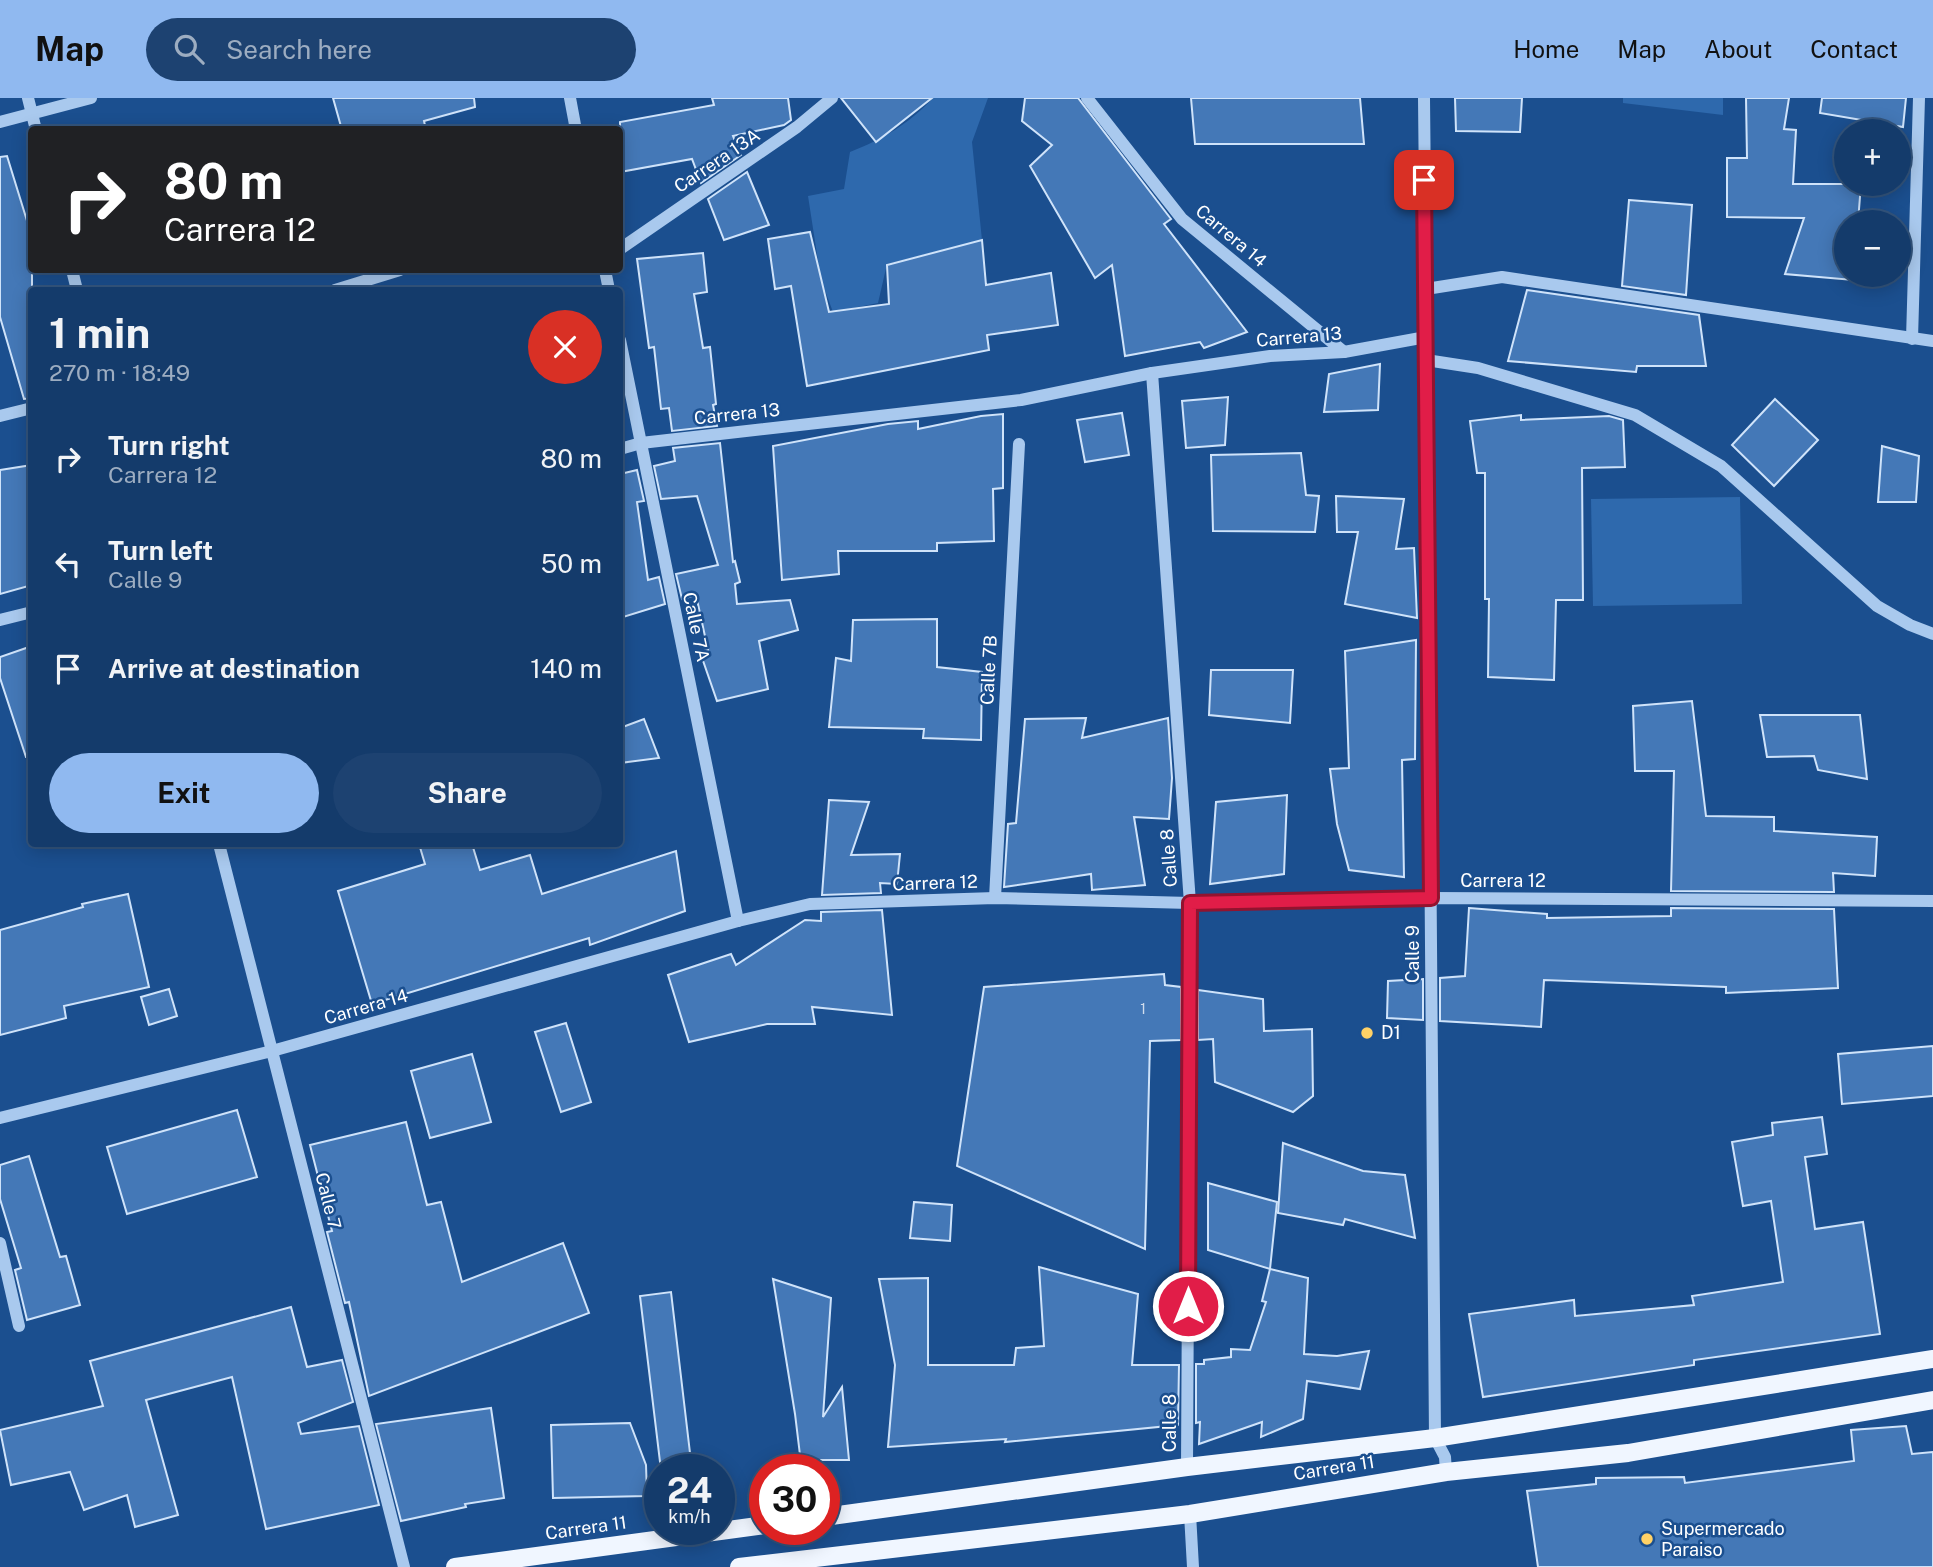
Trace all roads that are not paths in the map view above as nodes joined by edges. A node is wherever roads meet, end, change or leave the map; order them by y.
1 (28, 98) edge
2 (91, 98) edge
3 (570, 98) edge
4 (832, 98) edge
5 (1087, 98) edge
6 (1424, 98) edge
7 (1919, 98) edge
8 (32, 113) junction
9 (0, 122) edge
10 (35, 126) edge
11 (575, 126) edge
12 (623, 247) edge
13 (391, 273) edge
14 (345, 287) edge
15 (1426, 289) junction
16 (1912, 339) junction
17 (1933, 341) edge
18 (1344, 352) junction
19 (623, 356) edge
20 (1426, 360) junction
21 (1152, 373) junction
22 (28, 409) edge
23 (0, 416) edge
24 (641, 443) junction
25 (1019, 444) dead end
26 (623, 448) edge
27 (28, 613) edge
28 (0, 620) edge
29 (1933, 634) edge
30 (220, 847) edge
31 (995, 898) junction
32 (1431, 898) junction
33 (1933, 901) edge
34 (1190, 903) junction
35 (738, 921) junction
36 (272, 1051) junction
37 (0, 1118) edge
38 (0, 1243) edge
39 (19, 1326) dead end
40 (1933, 1359) edge
41 (1933, 1400) edge
42 (1435, 1438) junction
43 (1187, 1467) junction
44 (1447, 1472) junction
45 (1190, 1514) junction
46 (840, 1515) edge
47 (749, 1527) edge
48 (825, 1562) edge
49 (404, 1567) edge
50 (455, 1567) edge
51 (739, 1567) edge
52 (1193, 1567) edge

1 - 8 street
2 - 8 street
3 - 11 street
4 - 12 street, Carrera 13A
5 - 18 street, Carrera 14
6 - 15 street, Calle 9
7 - 16 street
8 - 9 street
8 - 10 street
13 - 14 street
15 - 16 street
15 - 18 street, Carrera 13
15 - 20 street, Calle 9
16 - 17 street
18 - 21 street, Carrera 13
19 - 24 street, Calle 7A
20 - 29 street
20 - 32 street, Calle 9
21 - 24 street, Carrera 13
21 - 34 street, Calle 8
22 - 23 street
24 - 26 street, Carrera 13
24 - 35 street, Calle 7A
25 - 31 street, Calle 7B
27 - 28 street
30 - 36 street, Calle 7
31 - 34 street, Carrera 12
31 - 35 street, Carrera 12
32 - 33 street, Carrera 12
32 - 34 street, Carrera 12
32 - 42 street, Calle 9
34 - 43 street, Calle 8
35 - 36 street, Carrera 14
36 - 37 street, Carrera 14
36 - 49 street, Calle 7
38 - 39 street
40 - 42 main road, Carrera 11
41 - 44 main road, Carrera 11
42 - 43 main road, Carrera 11
42 - 44 street, Calle 9
43 - 46 main road, Carrera 11
44 - 45 main road, Carrera 11
45 - 48 main road, Carrera 11
45 - 52 street
47 - 50 main road, Carrera 11
48 - 51 main road, Carrera 11

